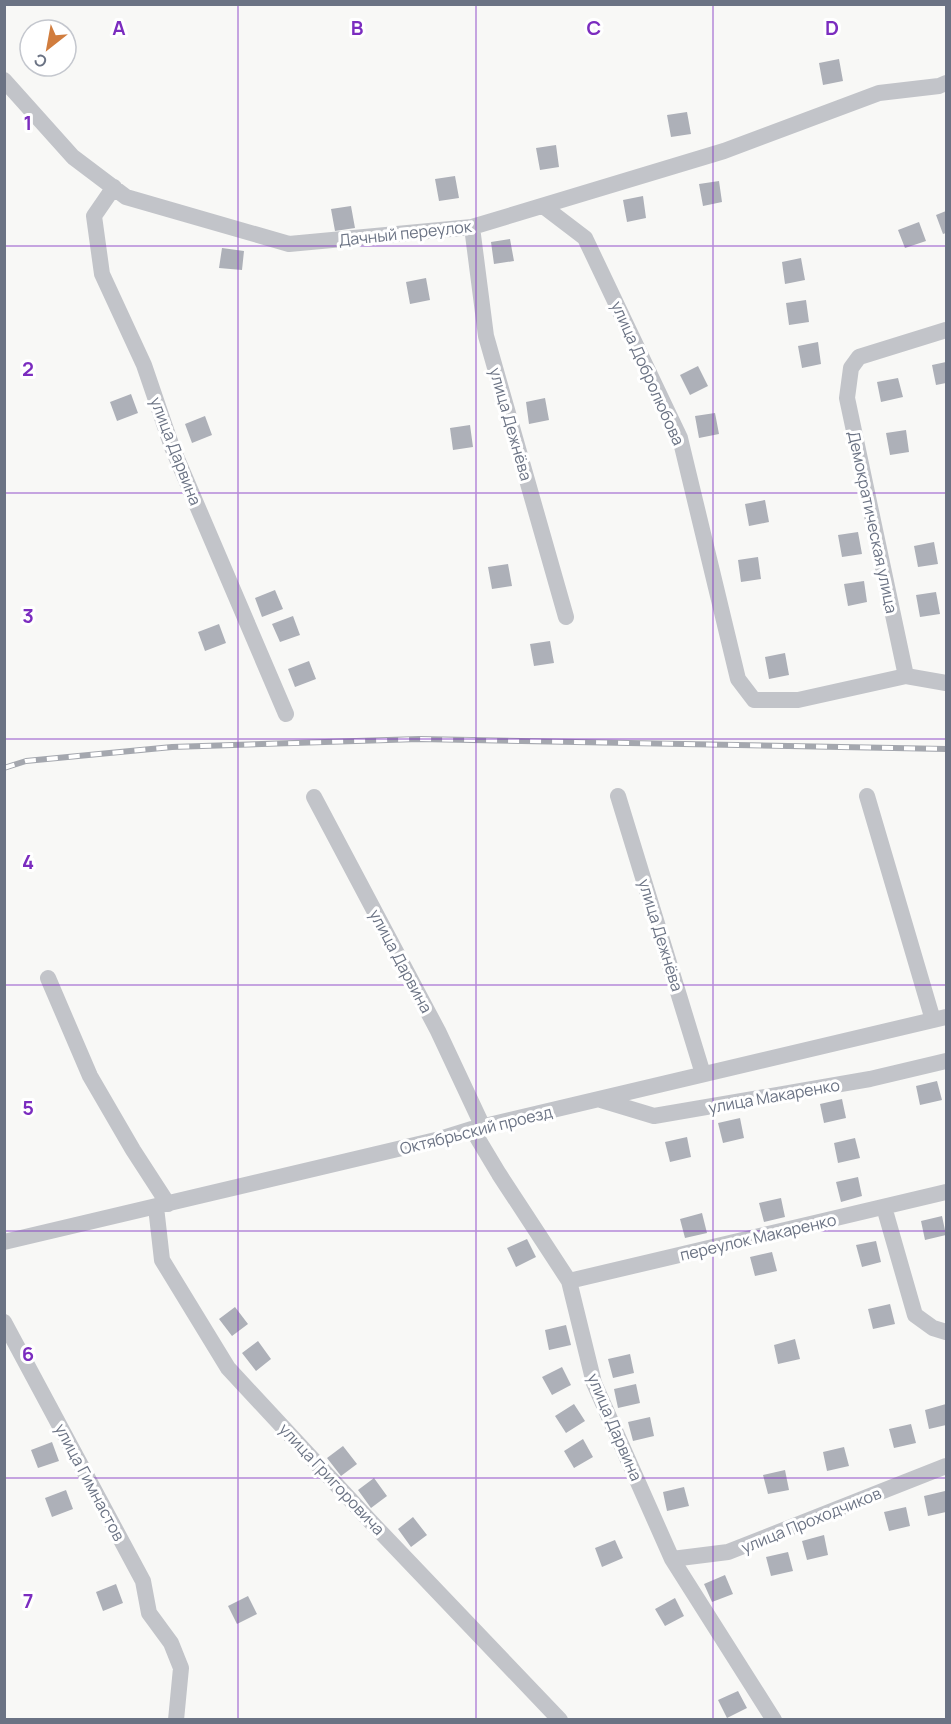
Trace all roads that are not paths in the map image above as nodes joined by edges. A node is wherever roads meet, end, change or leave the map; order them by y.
1 (4, 80) edge
2 (946, 83) edge
3 (114, 187) junction
4 (543, 206) junction
5 (472, 227) junction
6 (946, 330) edge
7 (566, 617) dead end
8 (906, 676) junction
9 (946, 683) edge
10 (286, 714) dead end
11 (618, 796) dead end
12 (867, 796) dead end
13 (314, 797) dead end
14 (48, 978) dead end
15 (940, 1018) edge
16 (946, 1061) edge
17 (703, 1074) junction
18 (601, 1100) junction
19 (478, 1128) junction
20 (946, 1192) edge
21 (162, 1206) junction
22 (884, 1207) junction
23 (4, 1242) edge
24 (570, 1281) junction
25 (4, 1322) edge
26 (946, 1332) edge
27 (946, 1466) edge
28 (672, 1559) junction
29 (176, 1719) edge
30 (560, 1719) edge
31 (774, 1719) edge

1 - 3 street, Дачный переулок
2 - 4 street, Дачный переулок
3 - 5 street, Дачный переулок
3 - 10 street, улица Дарвина
4 - 5 street, Дачный переулок
4 - 8 street, улица Добролюбова
5 - 7 street, улица Дежнёва
6 - 8 street, Демократическая улица
8 - 9 street
11 - 17 street, улица Дежнёва
12 - 15 street
13 - 19 street, улица Дарвина
14 - 21 street, улица Григоровича
15 - 17 street, Октябрьский проезд
16 - 18 street, улица Макаренко
17 - 18 street, Октябрьский проезд
18 - 19 street, Октябрьский проезд
19 - 21 street, Октябрьский проезд
19 - 24 street, улица Дарвина
20 - 22 street, переулок Макаренко
21 - 23 street, Октябрьский проезд
21 - 30 street, улица Григоровича
22 - 24 street, переулок Макаренко
22 - 26 street
24 - 28 street, улица Дарвина
25 - 29 street, улица Гимнастов
27 - 28 street, улица Проходчиков
28 - 31 street, улица Дарвина

